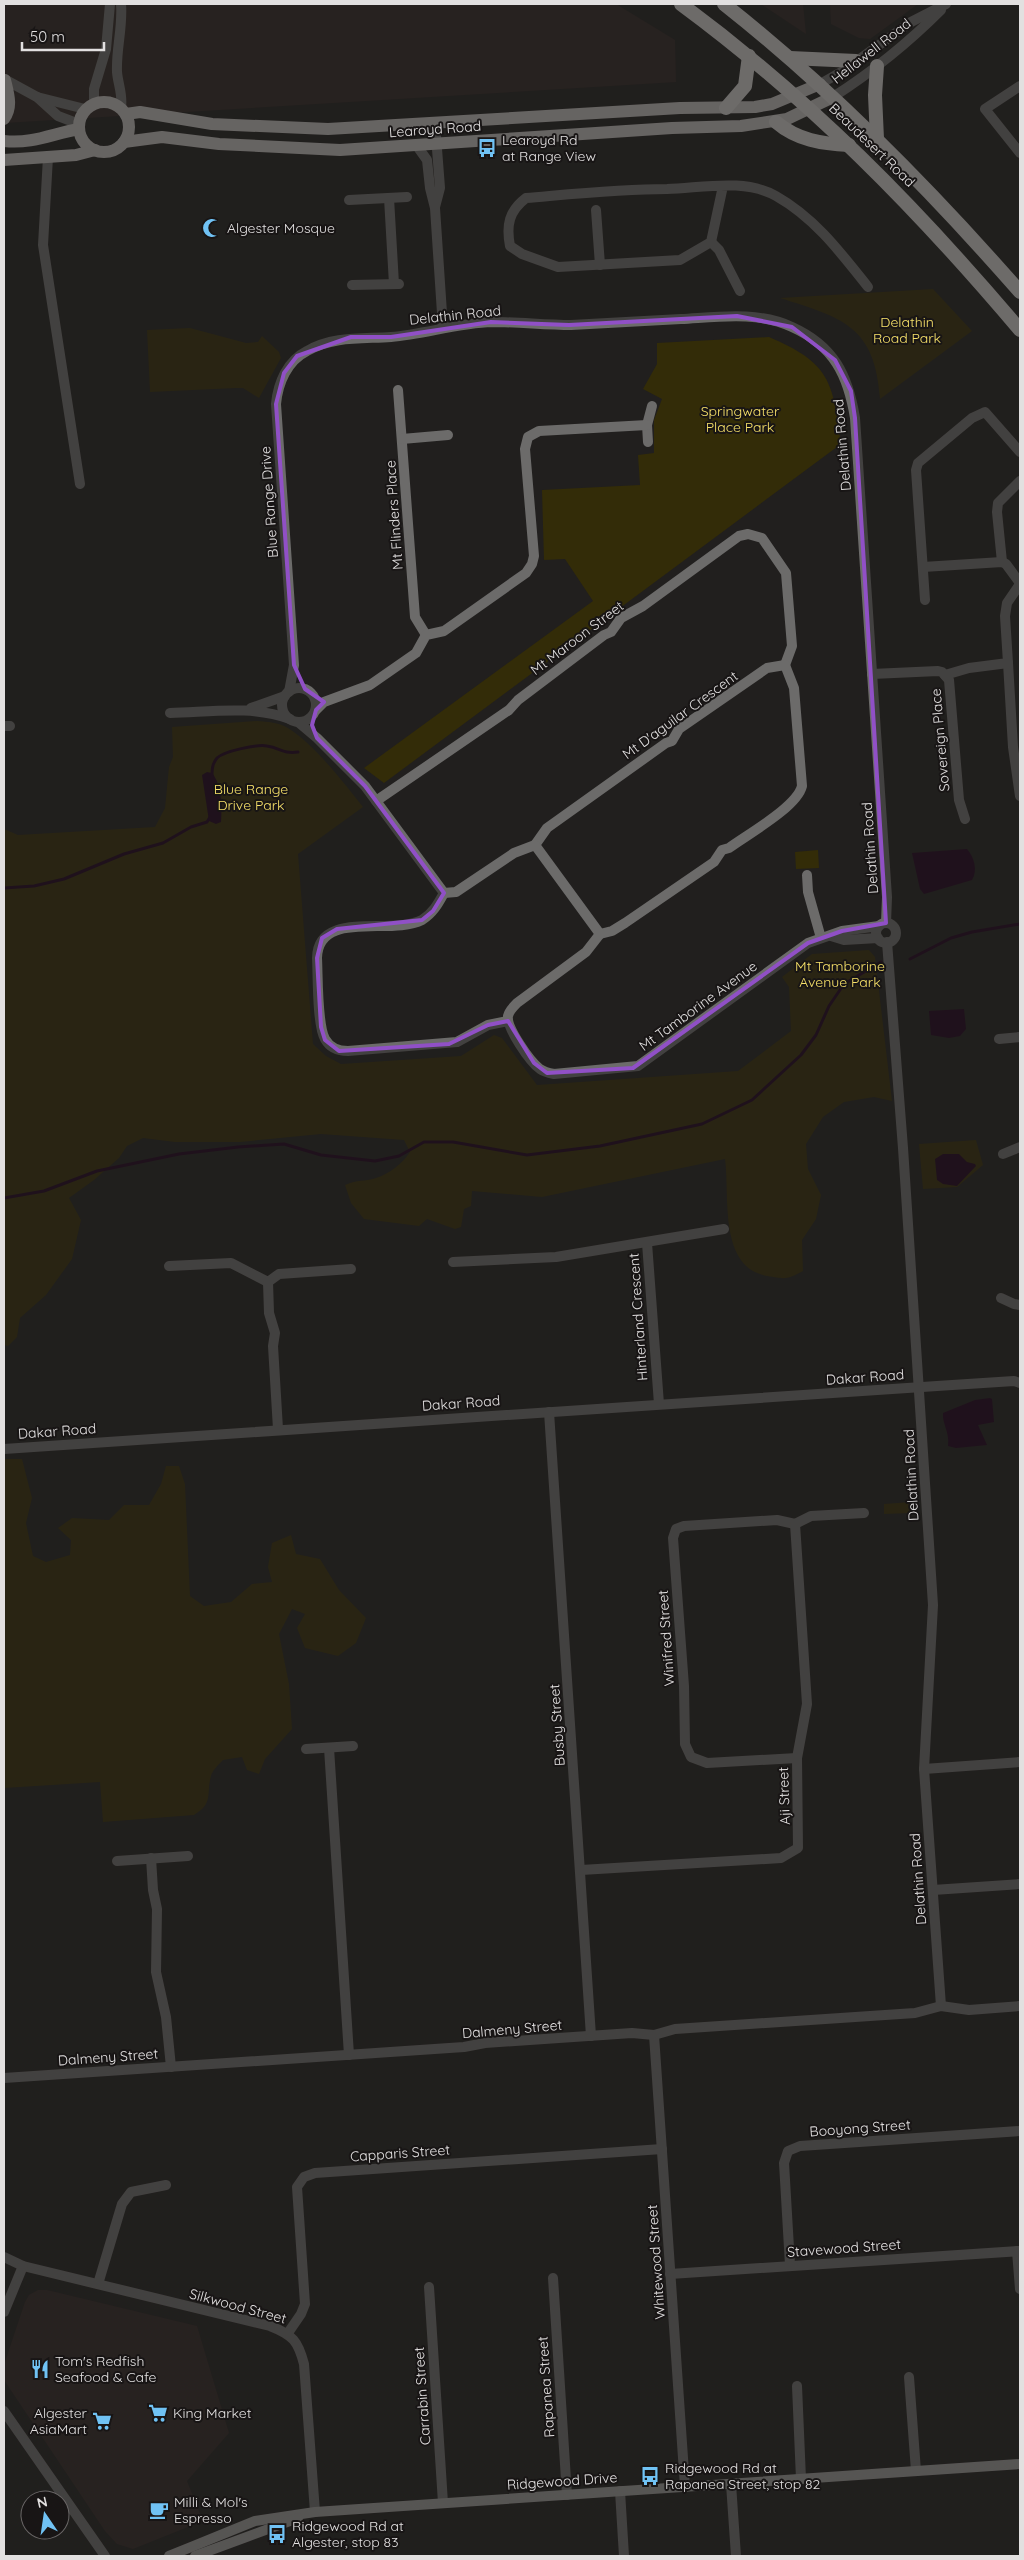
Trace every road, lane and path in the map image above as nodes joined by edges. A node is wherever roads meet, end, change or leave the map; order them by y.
1 (110, 4) edge
2 (121, 4) edge
3 (681, 4) edge
4 (724, 4) edge
5 (946, 4) edge
6 (749, 56) junction
7 (790, 58) junction
8 (856, 61) junction
9 (877, 66) junction
10 (4, 79) edge
11 (820, 84) junction
12 (1020, 86) edge
13 (796, 95) junction
14 (37, 97) junction
15 (833, 97) junction
16 (90, 106) junction
17 (726, 108) junction
18 (812, 109) junction
19 (123, 111) junction
20 (4, 119) edge
21 (776, 122) junction
22 (434, 123) junction
23 (78, 126) junction
24 (878, 139) junction
25 (4, 140) edge
26 (124, 142) junction
27 (437, 144) junction
28 (849, 145) junction
29 (417, 146) junction
30 (94, 150) junction
31 (1020, 153) edge
32 (48, 157) junction
33 (4, 160) edge
34 (723, 186) junction
35 (408, 197) dead end
36 (389, 198) junction
37 (349, 200) dead end
38 (435, 208) junction
39 (596, 210) dead end
40 (711, 242) junction
41 (600, 264) junction
42 (352, 285) dead end
43 (868, 287) dead end
44 (740, 291) dead end
45 (1020, 292) edge
46 (444, 328) junction
47 (1020, 330) edge
48 (308, 350) joint
49 (398, 390) dead end
50 (652, 406) dead end
51 (647, 424) junction
52 (448, 436) dead end
53 (402, 439) junction
54 (648, 442) dead end
55 (1020, 452) edge
56 (1020, 482) edge
57 (80, 484) dead end
58 (1002, 562) junction
59 (922, 567) junction
60 (1020, 584) edge
61 (925, 600) dead end
62 (426, 635) junction
63 (1008, 663) junction
64 (294, 665) junction
65 (785, 665) junction
66 (872, 674) junction
67 (946, 675) junction
68 (309, 692) junction
69 (287, 694) junction
70 (342, 695) junction
71 (248, 709) junction
72 (170, 713) dead end
73 (314, 713) junction
74 (294, 721) junction
75 (317, 738) junction
76 (1017, 747) edge
77 (1020, 796) edge
78 (376, 801) junction
79 (965, 819) dead end
80 (535, 845) junction
81 (807, 875) dead end
82 (444, 893) junction
83 (882, 924) junction
84 (600, 934) junction
85 (826, 937) junction
86 (882, 940) junction
87 (508, 1021) junction
88 (1020, 1037) edge
89 (999, 1039) dead end
90 (1020, 1147) edge
91 (1003, 1154) dead end
92 (724, 1229) dead end
93 (647, 1243) junction
94 (453, 1262) dead end
95 (169, 1266) dead end
96 (351, 1269) dead end
97 (268, 1282) junction
98 (1001, 1298) dead end
99 (1020, 1304) edge
100 (1020, 1383) edge
101 (920, 1387) junction
102 (659, 1404) junction
103 (549, 1412) junction
104 (278, 1428) junction
105 (4, 1449) edge
106 (864, 1513) dead end
107 (795, 1524) junction
108 (353, 1746) dead end
109 (329, 1748) junction
110 (306, 1749) dead end
111 (797, 1758) junction
112 (1020, 1762) edge
113 (924, 1768) junction
114 (188, 1856) dead end
115 (151, 1858) junction
116 (118, 1861) dead end
117 (580, 1870) junction
118 (1020, 1884) edge
119 (933, 1890) junction
120 (941, 2006) junction
121 (1020, 2006) edge
122 (654, 2035) junction
123 (591, 2036) junction
124 (349, 2055) junction
125 (171, 2066) junction
126 (4, 2078) edge
127 (1020, 2131) edge
128 (662, 2149) junction
129 (166, 2185) dead end
130 (1019, 2251) edge
131 (4, 2257) edge
132 (790, 2265) junction
133 (23, 2266) junction
134 (670, 2274) junction
135 (553, 2278) dead end
136 (98, 2284) junction
137 (429, 2287) dead end
138 (1020, 2288) edge
139 (4, 2312) edge
140 (288, 2333) junction
141 (909, 2377) dead end
142 (797, 2386) dead end
143 (4, 2410) edge
144 (1020, 2464) edge
145 (916, 2471) junction
146 (801, 2479) junction
147 (731, 2484) junction
148 (685, 2487) junction
149 (620, 2491) junction
150 (567, 2495) junction
151 (443, 2503) junction
152 (315, 2512) junction
153 (200, 2542) junction
154 (202, 2555) edge
155 (105, 2556) edge
156 (170, 2556) edge
157 (624, 2556) edge
158 (736, 2556) edge

1 - 16 street
2 - 19 street
3 - 6 highway, Beaudesert Road
4 - 7 highway, Beaudesert Road
5 - 8 street, Hellawell Road
5 - 9 street, Hellawell Road
6 - 13 highway, Beaudesert Road
6 - 17 highway
7 - 8 highway
7 - 11 highway, Beaudesert Road
8 - 11 street, Hellawell Road
9 - 15 street, Hellawell Road
9 - 24 highway
10 - 14 street
10 - 20 main road
11 - 13 main road, Learoyd Road
11 - 15 highway, Beaudesert Road
12 - 31 street
13 - 17 main road, Learoyd Road
13 - 18 highway, Beaudesert Road
14 - 16 street
14 - 23 street
15 - 18 main road, Learoyd Road
15 - 24 highway, Beaudesert Road
16 - 19 main road
16 - 23 main road
17 - 22 main road, Learoyd Road
18 - 21 main road, Learoyd Road
18 - 28 highway, Beaudesert Road
19 - 22 main road, Learoyd Road
19 - 26 main road
21 - 27 main road, Learoyd Road
21 - 28 highway
22 - 27 street
23 - 25 main road
23 - 30 main road
24 - 45 highway, Beaudesert Road
26 - 29 main road, Learoyd Road
26 - 30 main road
27 - 29 main road, Learoyd Road
27 - 38 street
28 - 47 highway, Beaudesert Road
29 - 38 street
30 - 32 main road
32 - 33 main road
32 - 57 street
34 - 40 street
34 - 41 street
34 - 43 street
35 - 36 street
36 - 37 street
36 - 42 street
38 - 46 street
39 - 41 street
40 - 41 street
40 - 44 street
46 - 48 street, Delathin Road
46 - 66 street, Delathin Road
48 - 64 street, Blue Range Drive
49 - 53 street, Mt Flinders Place
50 - 51 street
51 - 54 street
51 - 62 street
52 - 53 street
53 - 62 street, Mt Flinders Place
55 - 59 street
56 - 58 street
58 - 59 street
58 - 60 street
59 - 61 street
60 - 63 street
62 - 70 street
63 - 67 street
63 - 76 street
64 - 68 street
64 - 69 street
65 - 78 street, Mt Maroon Street
65 - 80 street, Mt D'aguilar Crescent
65 - 84 street
66 - 67 street, Sovereign Place
66 - 83 street, Delathin Road
67 - 79 street, Sovereign Place
68 - 69 street
68 - 70 street
68 - 73 street
69 - 71 street
69 - 74 street
70 - 73 street
71 - 72 street
71 - 74 street
73 - 74 street
73 - 75 street
74 - 75 street
75 - 78 street
76 - 77 street
78 - 82 street
80 - 82 street
80 - 84 street
81 - 85 street
82 - 87 street
83 - 85 street, Mt Tamborine Avenue
83 - 86 street
83 - 86 street
84 - 87 street
85 - 86 street
85 - 87 street, Mt Tamborine Avenue
86 - 101 street, Delathin Road
88 - 89 street
90 - 91 street
92 - 93 street
93 - 94 street, Hinterland Crescent
93 - 102 street, Hinterland Crescent
95 - 97 street
96 - 97 street
97 - 104 street
98 - 99 street
100 - 101 street, Dakar Road
101 - 102 street, Dakar Road
101 - 113 street, Delathin Road
102 - 103 street, Dakar Road
103 - 104 street, Dakar Road
103 - 117 street, Busby Street
104 - 105 street, Dakar Road
106 - 107 street
107 - 111 street, Aji Street
107 - 111 street, Winifred Street
108 - 109 street
109 - 110 street
109 - 124 street
111 - 117 street, Aji Street
112 - 113 street
113 - 119 street, Delathin Road
114 - 115 street
115 - 116 street
115 - 125 street
117 - 123 street, Busby Street
118 - 119 street
119 - 120 street, Delathin Road
120 - 121 street, Dalmeny Street
120 - 122 street, Dalmeny Street
122 - 123 street, Dalmeny Street
122 - 128 street, Whitewood Street
123 - 124 street, Dalmeny Street
124 - 125 street, Dalmeny Street
125 - 126 street, Dalmeny Street
127 - 132 street, Booyong Street
128 - 134 street, Whitewood Street
128 - 140 street, Capparis Street
129 - 136 street
130 - 132 street, Stavewood Street
130 - 138 street
131 - 133 street, Silkwood Street
132 - 134 street, Stavewood Street
133 - 136 street, Silkwood Street
133 - 139 street
134 - 148 street, Whitewood Street
135 - 150 street, Rapanea Street
136 - 140 street, Silkwood Street
137 - 151 street, Carrabin Street
140 - 152 street, Silkwood Street
141 - 145 street
142 - 146 street
143 - 155 street
144 - 145 main road, Ridgewood Drive
145 - 146 main road, Ridgewood Drive
146 - 147 main road, Ridgewood Drive
147 - 148 main road, Ridgewood Drive
147 - 158 street
148 - 149 main road, Ridgewood Drive
149 - 150 main road, Ridgewood Drive
149 - 157 street
150 - 151 main road, Ridgewood Drive
151 - 152 main road, Ridgewood Drive
152 - 153 main road, Ridgewood Drive
152 - 154 main road, Ridgewood Drive
153 - 154 street
153 - 156 main road, Ridgewood Drive

